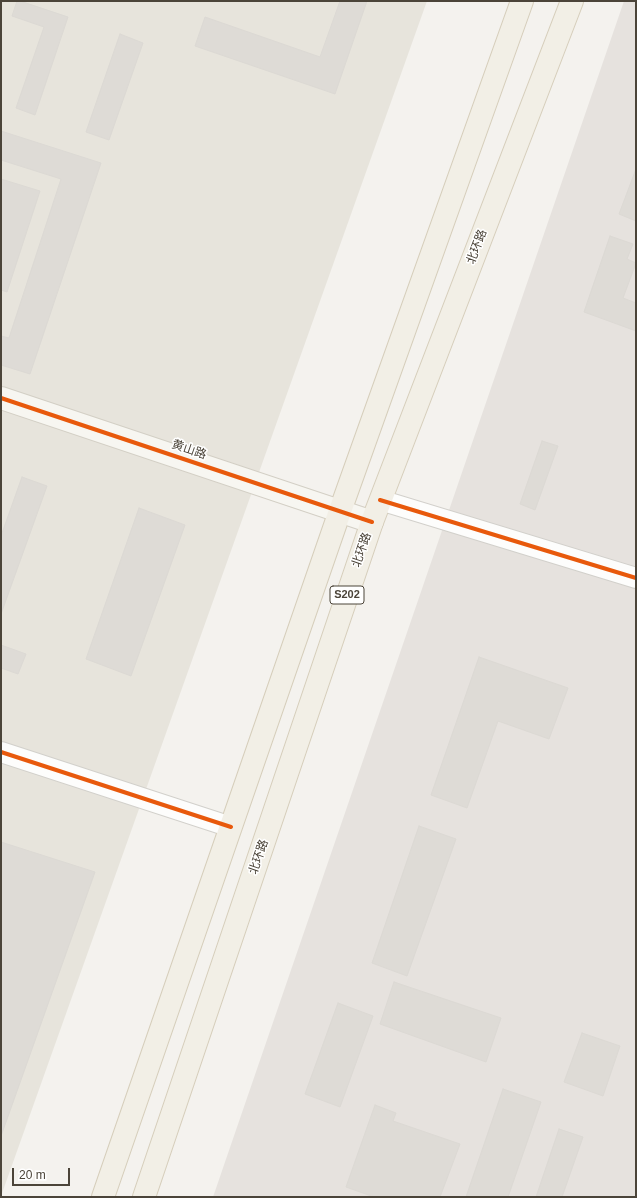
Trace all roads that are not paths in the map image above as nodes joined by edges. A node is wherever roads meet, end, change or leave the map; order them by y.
1 (522, 1) edge
2 (572, 1) edge
3 (1, 398) edge
4 (380, 500) junction
5 (340, 511) junction
6 (372, 522) junction
7 (636, 578) edge
8 (1, 752) edge
9 (230, 828) junction
10 (103, 1197) edge
11 (144, 1197) edge

1 - 5 main road, S202
2 - 4 main road, 北环路 / S202
3 - 5 street, 黄山路
4 - 6 main road, 北环路 / S202
4 - 7 street
5 - 6 street, 黄山路
5 - 9 main road, S202
6 - 11 main road, 北环路 / S202
8 - 9 street
9 - 10 main road, S202

